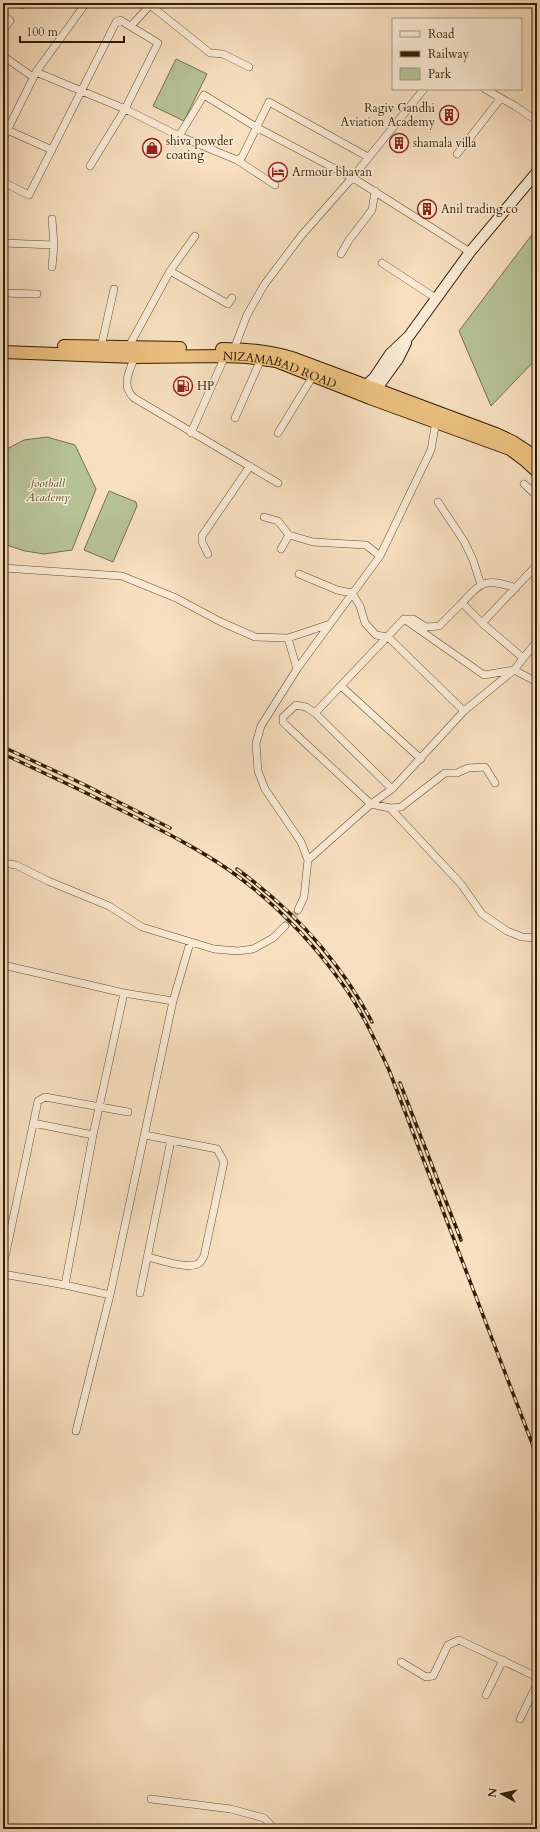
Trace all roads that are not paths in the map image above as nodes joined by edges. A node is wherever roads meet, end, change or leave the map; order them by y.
1 (83, 4) edge
2 (151, 4) edge
3 (3, 14) edge
4 (131, 26) junction
5 (3, 30) edge
6 (3, 56) edge
7 (249, 67) dead end
8 (35, 74) junction
9 (423, 90) edge
10 (487, 90) edge
11 (82, 92) junction
12 (501, 98) junction
13 (125, 109) junction
14 (537, 121) edge
15 (256, 127) junction
16 (5, 129) edge
17 (179, 136) junction
18 (3, 139) edge
19 (52, 150) junction
20 (457, 154) dead end
21 (368, 157) junction
22 (237, 160) junction
23 (90, 166) dead end
24 (537, 172) edge
25 (352, 178) junction
26 (3, 182) edge
27 (275, 185) dead end
28 (375, 191) junction
29 (52, 219) dead end
30 (195, 236) dead end
31 (3, 243) edge
32 (54, 245) junction
33 (470, 252) junction
34 (341, 254) dead end
35 (382, 262) dead end
36 (52, 267) dead end
37 (170, 271) junction
38 (114, 289) dead end
39 (3, 293) edge
40 (37, 294) dead end
41 (232, 298) dead end
42 (437, 299) junction
43 (3, 344) edge
44 (101, 347) junction
45 (3, 352) edge
46 (131, 352) junction
47 (229, 352) junction
48 (261, 359) junction
49 (313, 376) junction
50 (371, 391) junction
51 (235, 418) dead end
52 (436, 422) junction
53 (191, 433) junction
54 (278, 433) dead end
55 (537, 458) edge
56 (250, 466) junction
57 (537, 472) edge
58 (278, 483) dead end
59 (524, 484) dead end
60 (537, 496) edge
61 (438, 502) dead end
62 (264, 517) dead end
63 (289, 535) junction
64 (281, 549) dead end
65 (208, 554) dead end
66 (380, 556) junction
67 (537, 564) edge
68 (3, 568) edge
69 (299, 574) dead end
70 (481, 585) junction
71 (516, 588) junction
72 (352, 593) junction
73 (462, 603) junction
74 (404, 619) junction
75 (482, 623) junction
76 (330, 624) junction
77 (388, 637) junction
78 (288, 638) junction
79 (537, 641) edge
80 (523, 658) junction
81 (297, 668) junction
82 (514, 670) junction
83 (537, 682) edge
84 (341, 686) junction
85 (464, 711) junction
86 (315, 713) junction
87 (421, 759) junction
88 (495, 782) dead end
89 (392, 789) junction
90 (371, 804) junction
91 (390, 808) junction
92 (308, 860) junction
93 (3, 863) edge
94 (298, 910) tunnel mouth
95 (285, 926) tunnel mouth
96 (537, 938) edge
97 (190, 943) junction
98 (3, 965) edge
99 (124, 993) junction
100 (173, 1001) junction
101 (100, 1107) junction
102 (128, 1112) dead end
103 (33, 1123) junction
104 (93, 1135) junction
105 (145, 1135) junction
106 (171, 1140) junction
107 (5, 1257) dead end
108 (148, 1257) junction
109 (3, 1274) edge
110 (65, 1285) junction
111 (140, 1293) dead end
112 (110, 1295) junction
113 (76, 1431) dead end
114 (503, 1660) junction
115 (402, 1662) dead end
116 (537, 1677) edge
117 (537, 1684) edge
118 (486, 1695) dead end
119 (520, 1719) dead end
120 (150, 1799) dead end
121 (270, 1829) edge

1 - 8 street
2 - 4 street
2 - 7 street
3 - 5 street
4 - 11 street
4 - 13 street
6 - 8 street
8 - 11 street
8 - 16 street
9 - 21 street
10 - 12 street
11 - 13 street
11 - 19 street
12 - 14 street
12 - 20 street
13 - 17 street
13 - 23 street
15 - 17 street
15 - 21 street
15 - 22 street
15 - 25 street
16 - 18 street
16 - 19 street
17 - 22 street
19 - 26 street
21 - 25 street
22 - 27 street
24 - 33 main road
25 - 28 street
25 - 47 street
28 - 33 street
28 - 34 street
29 - 32 street
30 - 37 street
31 - 32 street
32 - 36 street
33 - 42 main road
35 - 42 street
37 - 41 street
37 - 46 street
38 - 44 street
39 - 40 street
42 - 50 main road
43 - 44 highway, NIZAMABAD ROAD
44 - 46 highway, NIZAMABAD ROAD
45 - 46 highway, NIZAMABAD ROAD
46 - 47 highway, NIZAMABAD ROAD
46 - 53 street
47 - 48 highway, NIZAMABAD ROAD
47 - 50 highway, NIZAMABAD ROAD
47 - 53 street
48 - 49 highway, NIZAMABAD ROAD
48 - 51 street
49 - 50 highway, NIZAMABAD ROAD
49 - 54 street
50 - 52 highway, NIZAMABAD ROAD
50 - 55 highway, NIZAMABAD ROAD
52 - 57 highway, NIZAMABAD ROAD
52 - 66 street
53 - 56 street
56 - 58 street
56 - 65 street
59 - 60 street
61 - 70 street
62 - 63 street
63 - 64 street
63 - 66 street
66 - 72 street
67 - 71 street
68 - 78 street
69 - 72 street
70 - 71 street
70 - 73 street
71 - 75 street
72 - 76 street
72 - 77 street
73 - 74 street
73 - 75 street
74 - 77 street
74 - 82 street
75 - 80 street
76 - 78 street
76 - 81 street
77 - 84 street
77 - 85 street
78 - 81 street
79 - 80 street
80 - 82 street
81 - 92 street
82 - 83 street
82 - 85 street
84 - 86 street
84 - 87 street
85 - 87 street
86 - 89 street
86 - 90 street
87 - 89 street
88 - 91 street
89 - 90 street
90 - 91 street
90 - 92 street
91 - 96 street
92 - 94 street
93 - 97 street
95 - 97 street
97 - 100 street
98 - 99 street
99 - 100 street
99 - 101 street
100 - 105 street
101 - 102 street
101 - 103 street
101 - 104 street
103 - 104 street
103 - 107 street
104 - 110 street
105 - 106 street
105 - 112 street
106 - 108 street
106 - 108 street
108 - 111 street
109 - 110 street
110 - 112 street
112 - 113 street
114 - 115 street
114 - 116 street
114 - 118 street
117 - 119 street
120 - 121 street

